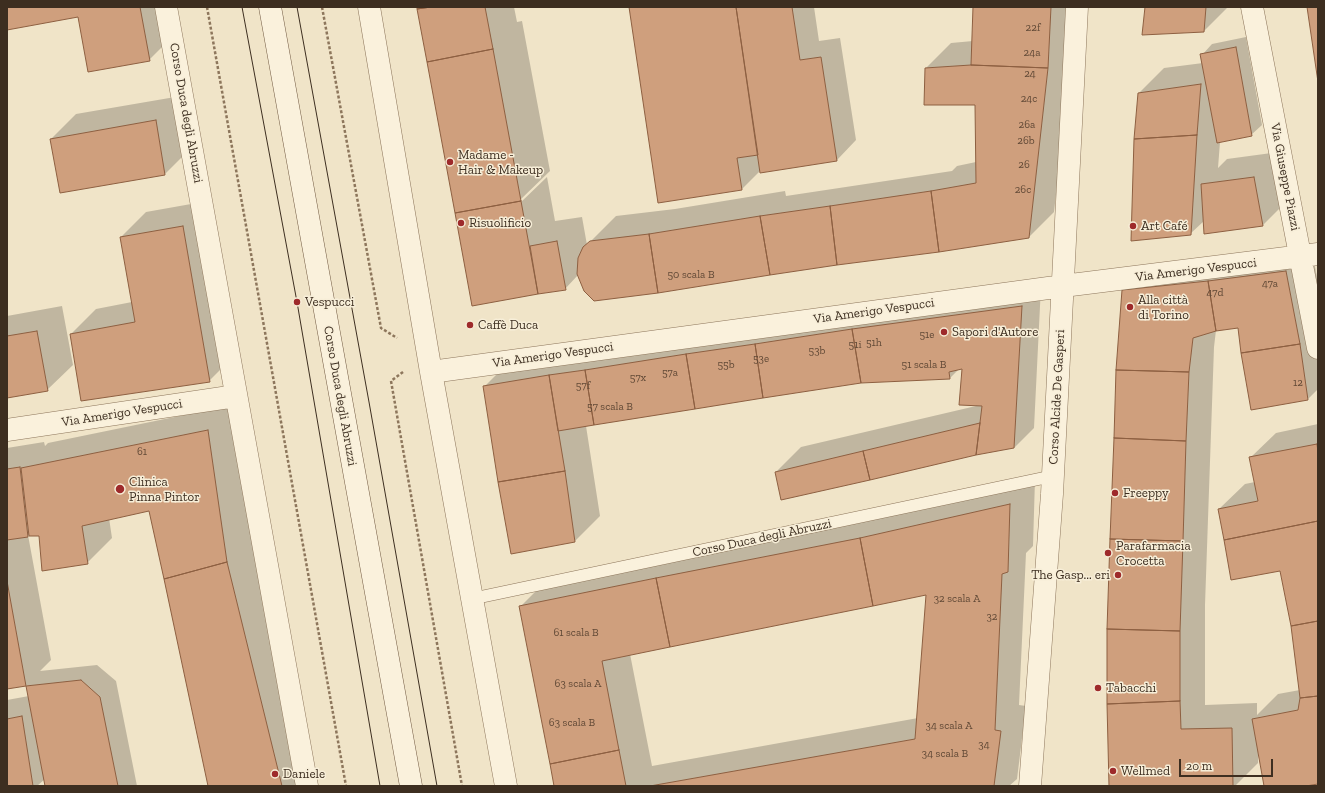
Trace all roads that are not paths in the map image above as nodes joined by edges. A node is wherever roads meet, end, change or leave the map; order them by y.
1 (166, 7) edge
2 (270, 7) edge
3 (369, 7) edge
4 (1076, 7) edge
5 (1252, 7) edge
6 (1309, 256) edge
7 (1063, 286) junction
8 (1318, 348) edge
9 (431, 372) junction
10 (236, 396) junction
11 (7, 430) edge
12 (1053, 476) junction
13 (472, 599) junction
14 (307, 786) edge
15 (411, 786) edge
16 (506, 786) edge
17 (1030, 786) edge

1 - 10 street, Corso Duca degli Abruzzi
2 - 15 street, Corso Duca degli Abruzzi
3 - 9 street
4 - 7 street, Corso Alcide De Gasperi
5 - 6 street, Via Giuseppe Piazzi
6 - 7 street, Via Amerigo Vespucci
6 - 8 street, Via Giuseppe Piazzi
7 - 9 street, Via Amerigo Vespucci
7 - 12 street, Corso Alcide De Gasperi
9 - 13 street
10 - 11 street, Via Amerigo Vespucci
10 - 14 street, Corso Duca degli Abruzzi
12 - 13 lane, Corso Duca degli Abruzzi
12 - 17 street, Corso Alcide De Gasperi
13 - 16 street

